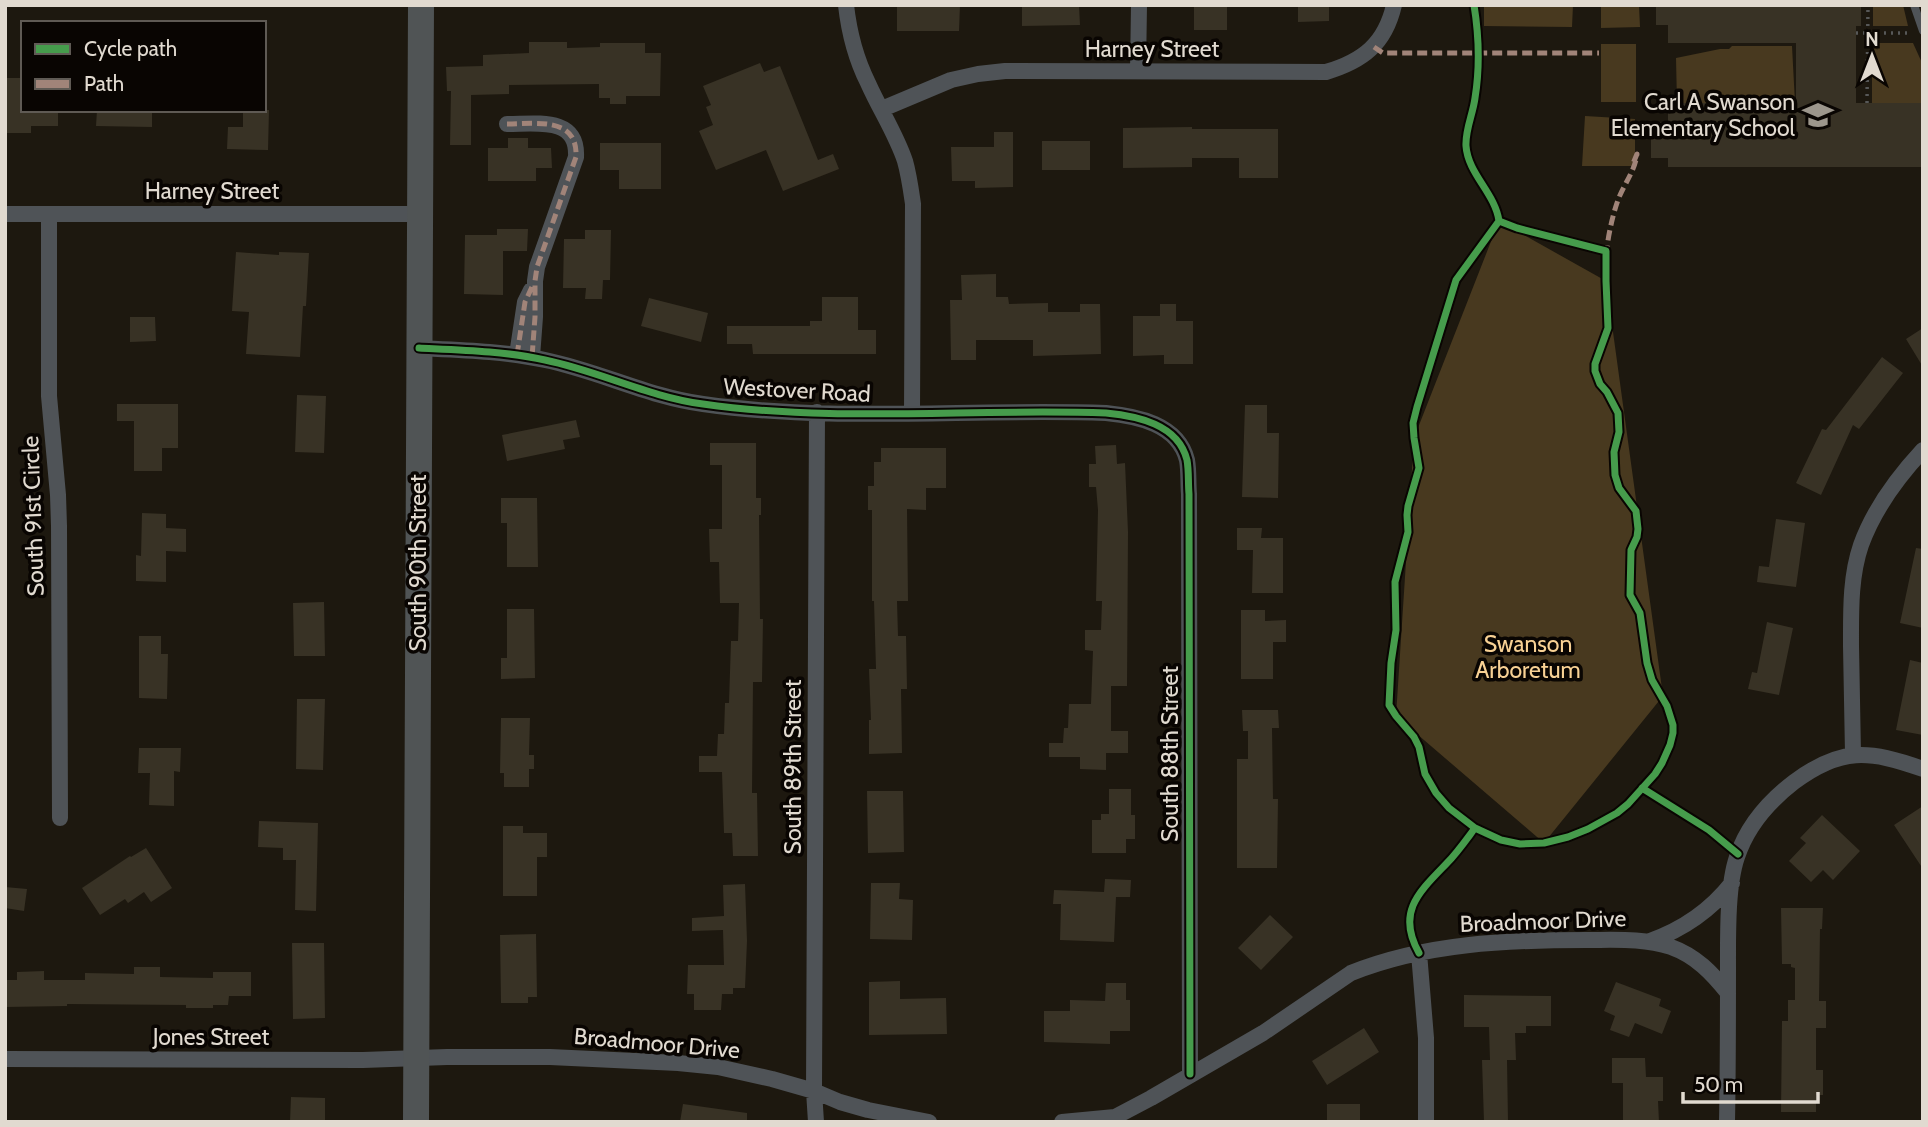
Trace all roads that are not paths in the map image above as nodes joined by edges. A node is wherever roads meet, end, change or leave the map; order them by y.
1 (421, 5) edge
2 (846, 5) edge
3 (1139, 5) edge
4 (1394, 5) edge
5 (1914, 5) edge
6 (1919, 32) edge
7 (1138, 71) junction
8 (882, 109) junction
9 (507, 124) dead end
10 (5, 214) edge
11 (49, 214) junction
12 (420, 214) junction
13 (419, 348) junction
14 (524, 356) junction
15 (817, 412) junction
16 (912, 413) junction
17 (1174, 438) joint
18 (1923, 450) edge
19 (1853, 754) junction
20 (1923, 769) edge
21 (60, 818) dead end
22 (1732, 883) junction
23 (1650, 941) junction
24 (1419, 953) junction
25 (1728, 993) junction
26 (417, 1058) junction
27 (5, 1059) edge
28 (1190, 1074) junction
29 (814, 1091) junction
30 (1115, 1119) edge
31 (416, 1122) edge
32 (816, 1122) edge
33 (929, 1122) edge
34 (1062, 1122) edge
35 (1426, 1122) edge
36 (1727, 1122) edge

1 - 12 main road, South 90th Street
2 - 8 street
3 - 7 street
4 - 7 street, Harney Street
5 - 6 lane
7 - 8 street, Harney Street
8 - 16 street
9 - 14 street
10 - 11 street, Harney Street
11 - 12 street, Harney Street
11 - 21 street, South 91st Circle
12 - 13 main road, South 90th Street
13 - 14 street, Westover Road
13 - 26 main road, South 90th Street
14 - 15 street, Westover Road
15 - 16 street, Westover Road
15 - 29 street, South 89th Street
16 - 17 street, Westover Road
17 - 28 street, South 88th Street
18 - 19 street
19 - 20 street
19 - 22 street
22 - 23 street, Broadmoor Drive
22 - 25 street
23 - 24 street, Broadmoor Drive
23 - 25 street, Broadmoor Drive
24 - 28 street, Broadmoor Drive
24 - 35 street
25 - 36 street
26 - 27 street, Jones Street
26 - 29 street, Broadmoor Drive
26 - 31 main road, South 90th Street
28 - 30 street, Broadmoor Drive
29 - 32 street, South 89th Street
29 - 33 street, Broadmoor Drive
30 - 34 street, Broadmoor Drive

